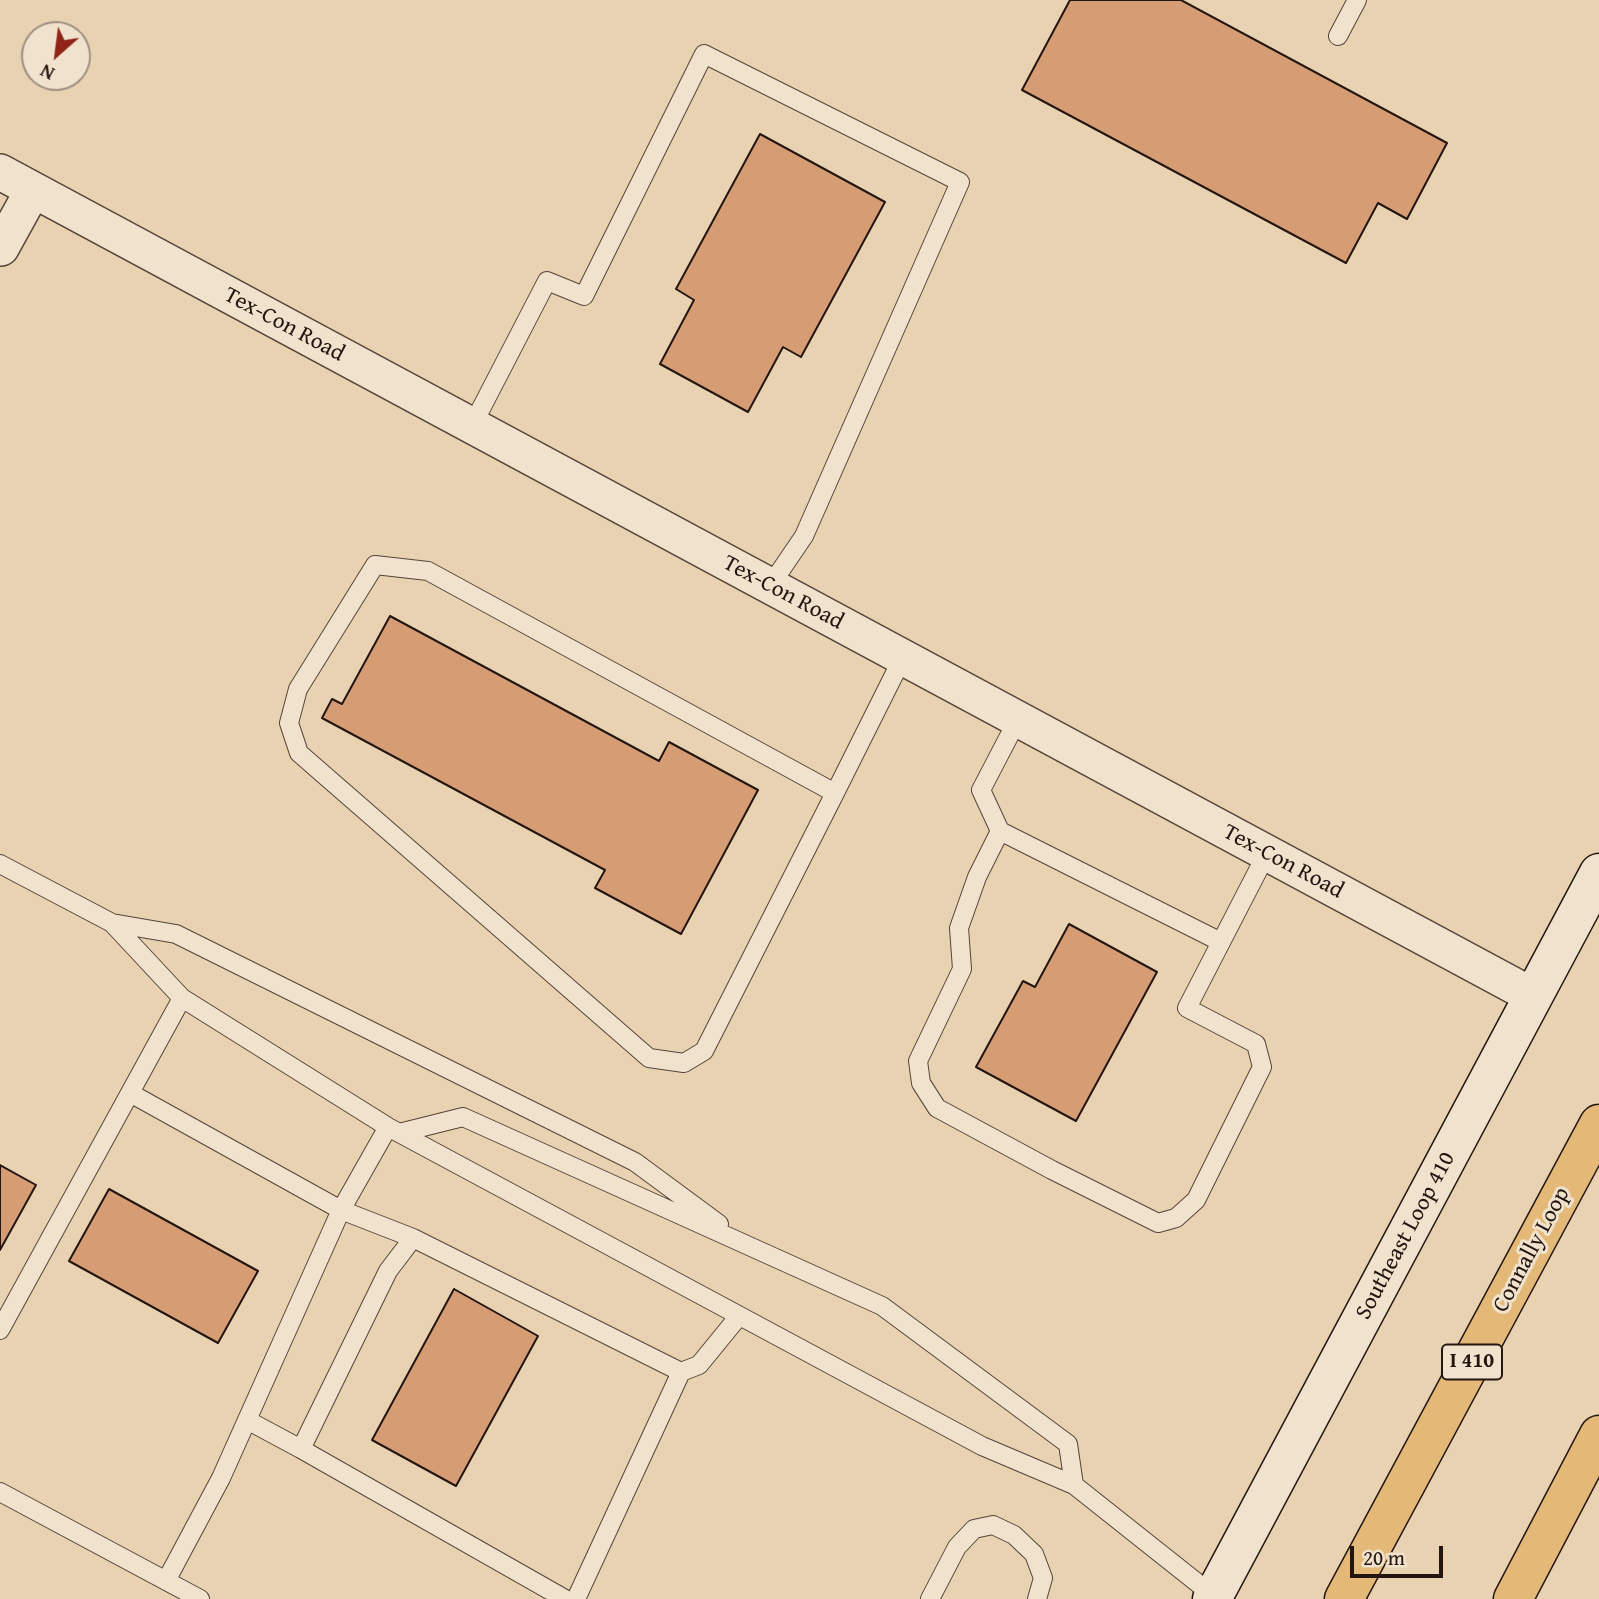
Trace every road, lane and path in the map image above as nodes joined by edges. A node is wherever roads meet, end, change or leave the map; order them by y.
1 (1357, 0) edge
2 (1338, 36) dead end
3 (0, 172) edge
4 (33, 190) junction
5 (1, 248) edge
6 (472, 426) junction
7 (769, 586) junction
8 (903, 657) junction
9 (1018, 719) junction
10 (835, 793) junction
11 (1000, 831) junction
12 (1267, 853) junction
13 (0, 864) edge
14 (1599, 873) edge
15 (112, 923) junction
16 (1221, 942) junction
17 (1534, 996) junction
18 (182, 998) junction
19 (130, 1093) junction
20 (1599, 1124) edge
21 (394, 1130) junction
22 (341, 1210) junction
23 (413, 1238) junction
24 (748, 1246) junction
25 (739, 1316) junction
26 (0, 1330) edge
27 (681, 1372) junction
28 (247, 1420) junction
29 (1599, 1435) edge
30 (301, 1449) junction
31 (1074, 1485) junction
32 (0, 1492) edge
33 (166, 1581) junction
34 (1213, 1597) edge
35 (200, 1599) edge
36 (565, 1599) edge
37 (576, 1599) edge
38 (930, 1599) edge
39 (1037, 1599) edge
40 (1344, 1599) edge
41 (1513, 1599) edge

1 - 2 lane
3 - 4 street, Tex-Con Road
4 - 5 street
4 - 6 street, Tex-Con Road
6 - 7 street, Tex-Con Road
6 - 7 lane
7 - 8 street, Tex-Con Road
8 - 9 street, Tex-Con Road
8 - 10 lane
9 - 11 lane
9 - 12 street, Tex-Con Road
10 - 10 lane
11 - 16 lane
11 - 16 lane
12 - 16 lane
12 - 17 street, Tex-Con Road
13 - 15 lane
14 - 17 main road, Southeast Loop 410
15 - 18 lane
15 - 24 lane
17 - 34 main road, Southeast Loop 410
18 - 19 lane
18 - 21 lane
19 - 22 lane
19 - 26 lane
20 - 40 highway, Connally Loop / I 410
21 - 22 lane
21 - 24 lane
21 - 25 lane
22 - 23 lane
22 - 28 lane
23 - 27 lane
23 - 30 lane
24 - 31 lane
25 - 27 lane
25 - 31 lane
27 - 37 lane
28 - 30 lane
28 - 33 lane
29 - 41 highway
30 - 36 lane
31 - 34 lane
32 - 33 lane
33 - 35 lane
38 - 39 lane

